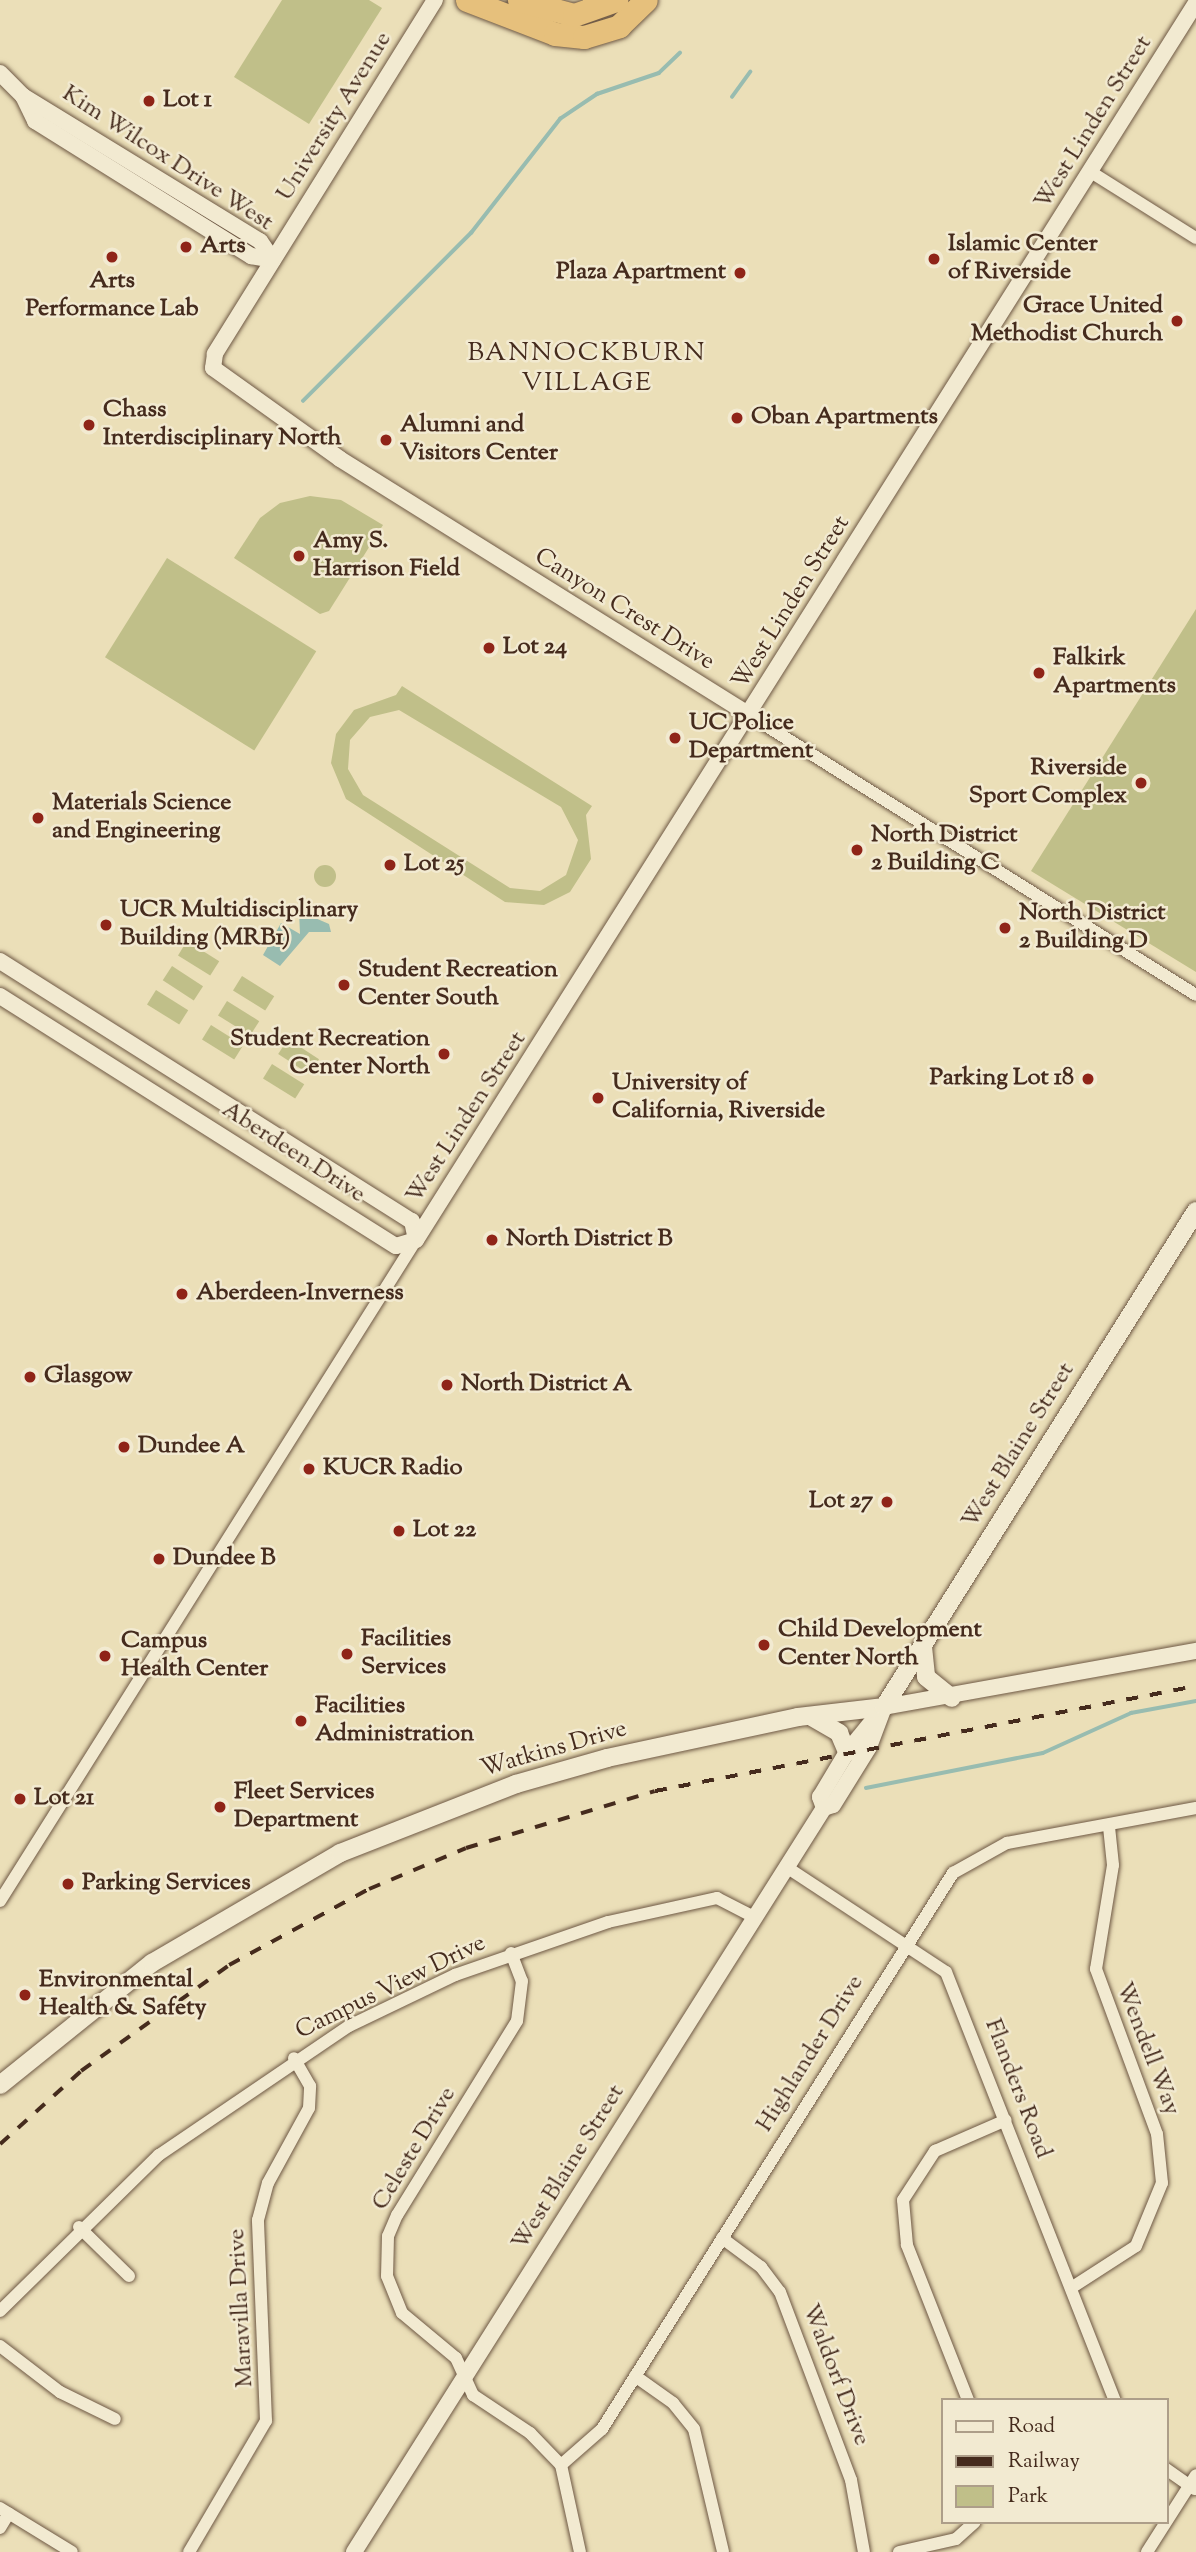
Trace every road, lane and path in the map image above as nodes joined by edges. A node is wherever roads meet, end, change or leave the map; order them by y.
1 (435, 0) edge
2 (467, 0) edge
3 (519, 0) edge
4 (615, 0) edge
5 (646, 0) edge
6 (1196, 4) edge
7 (0, 73) edge
8 (1091, 172) junction
9 (1196, 239) edge
10 (273, 260) junction
11 (213, 368) joint
12 (749, 715) junction
13 (0, 961) edge
14 (1196, 995) edge
15 (0, 996) edge
16 (1196, 1211) edge
17 (416, 1240) junction
18 (923, 1647) junction
19 (1196, 1651) edge
20 (952, 1698) junction
21 (884, 1707) junction
22 (810, 1716) junction
23 (847, 1752) junction
24 (824, 1808) junction
25 (1196, 1808) edge
26 (1109, 1826) junction
27 (788, 1868) junction
28 (0, 1901) edge
29 (756, 1918) junction
30 (906, 1941) junction
31 (511, 1953) junction
32 (294, 2058) junction
33 (0, 2085) edge
34 (1006, 2120) junction
35 (79, 2227) junction
36 (722, 2238) junction
37 (129, 2276) dead end
38 (1072, 2288) junction
39 (0, 2311) edge
40 (0, 2346) edge
41 (635, 2376) junction
42 (465, 2377) junction
43 (967, 2398) edge
44 (1114, 2398) edge
45 (115, 2420) dead end
46 (561, 2465) junction
47 (1168, 2470) edge
48 (1194, 2483) edge
49 (5, 2511) edge
50 (1168, 2521) edge
51 (973, 2524) edge
52 (1166, 2524) edge
53 (0, 2528) edge
54 (72, 2552) edge
55 (189, 2552) edge
56 (354, 2552) edge
57 (580, 2552) edge
58 (723, 2552) edge
59 (864, 2552) edge
60 (899, 2552) edge
61 (1147, 2552) edge

1 - 10 street, University Avenue
2 - 5 highway
3 - 4 highway
6 - 8 street, West Linden Street
7 - 10 street, Kim Wilcox Drive West
8 - 9 street
8 - 12 street, West Linden Street
10 - 11 street, University Avenue
11 - 12 street, Canyon Crest Drive
12 - 14 street, Canyon Crest Drive
12 - 17 street, West Linden Street
13 - 17 street, Aberdeen Drive
15 - 17 street, Aberdeen Drive
16 - 18 main road, West Blaine Street
17 - 28 street, West Linden Street
18 - 20 main road
18 - 21 main road, West Blaine Street
19 - 20 street, Watkins Drive
20 - 21 street, Watkins Drive
21 - 22 main road, Watkins Drive
21 - 23 street, West Blaine Street
21 - 24 street, West Blaine Street
22 - 23 main road
22 - 33 main road, Watkins Drive
23 - 24 street, West Blaine Street
24 - 27 street, West Blaine Street
25 - 26 street, Highlander Drive
26 - 30 street, Highlander Drive
26 - 38 street, Wendell Way
27 - 29 street, West Blaine Street
27 - 30 street, Flanders Road
29 - 31 street, Campus View Drive
29 - 42 street, West Blaine Street
30 - 34 street, Flanders Road
30 - 36 street, Highlander Drive
31 - 32 street, Campus View Drive
31 - 42 street, Celeste Drive
32 - 35 street, Campus View Drive
32 - 55 street, Maravilla Drive
34 - 38 street, Flanders Road
34 - 43 street
35 - 37 street
35 - 39 street, Campus View Drive
36 - 41 street, Highlander Drive
36 - 59 street, Waldorf Drive
38 - 44 street, Flanders Road
40 - 45 street
41 - 46 street, Highlander Drive
41 - 58 street
42 - 46 street, Celeste Drive
42 - 56 street, West Blaine Street
46 - 57 street
47 - 48 street
48 - 50 street
49 - 53 street
49 - 54 street
51 - 60 street
52 - 61 street

